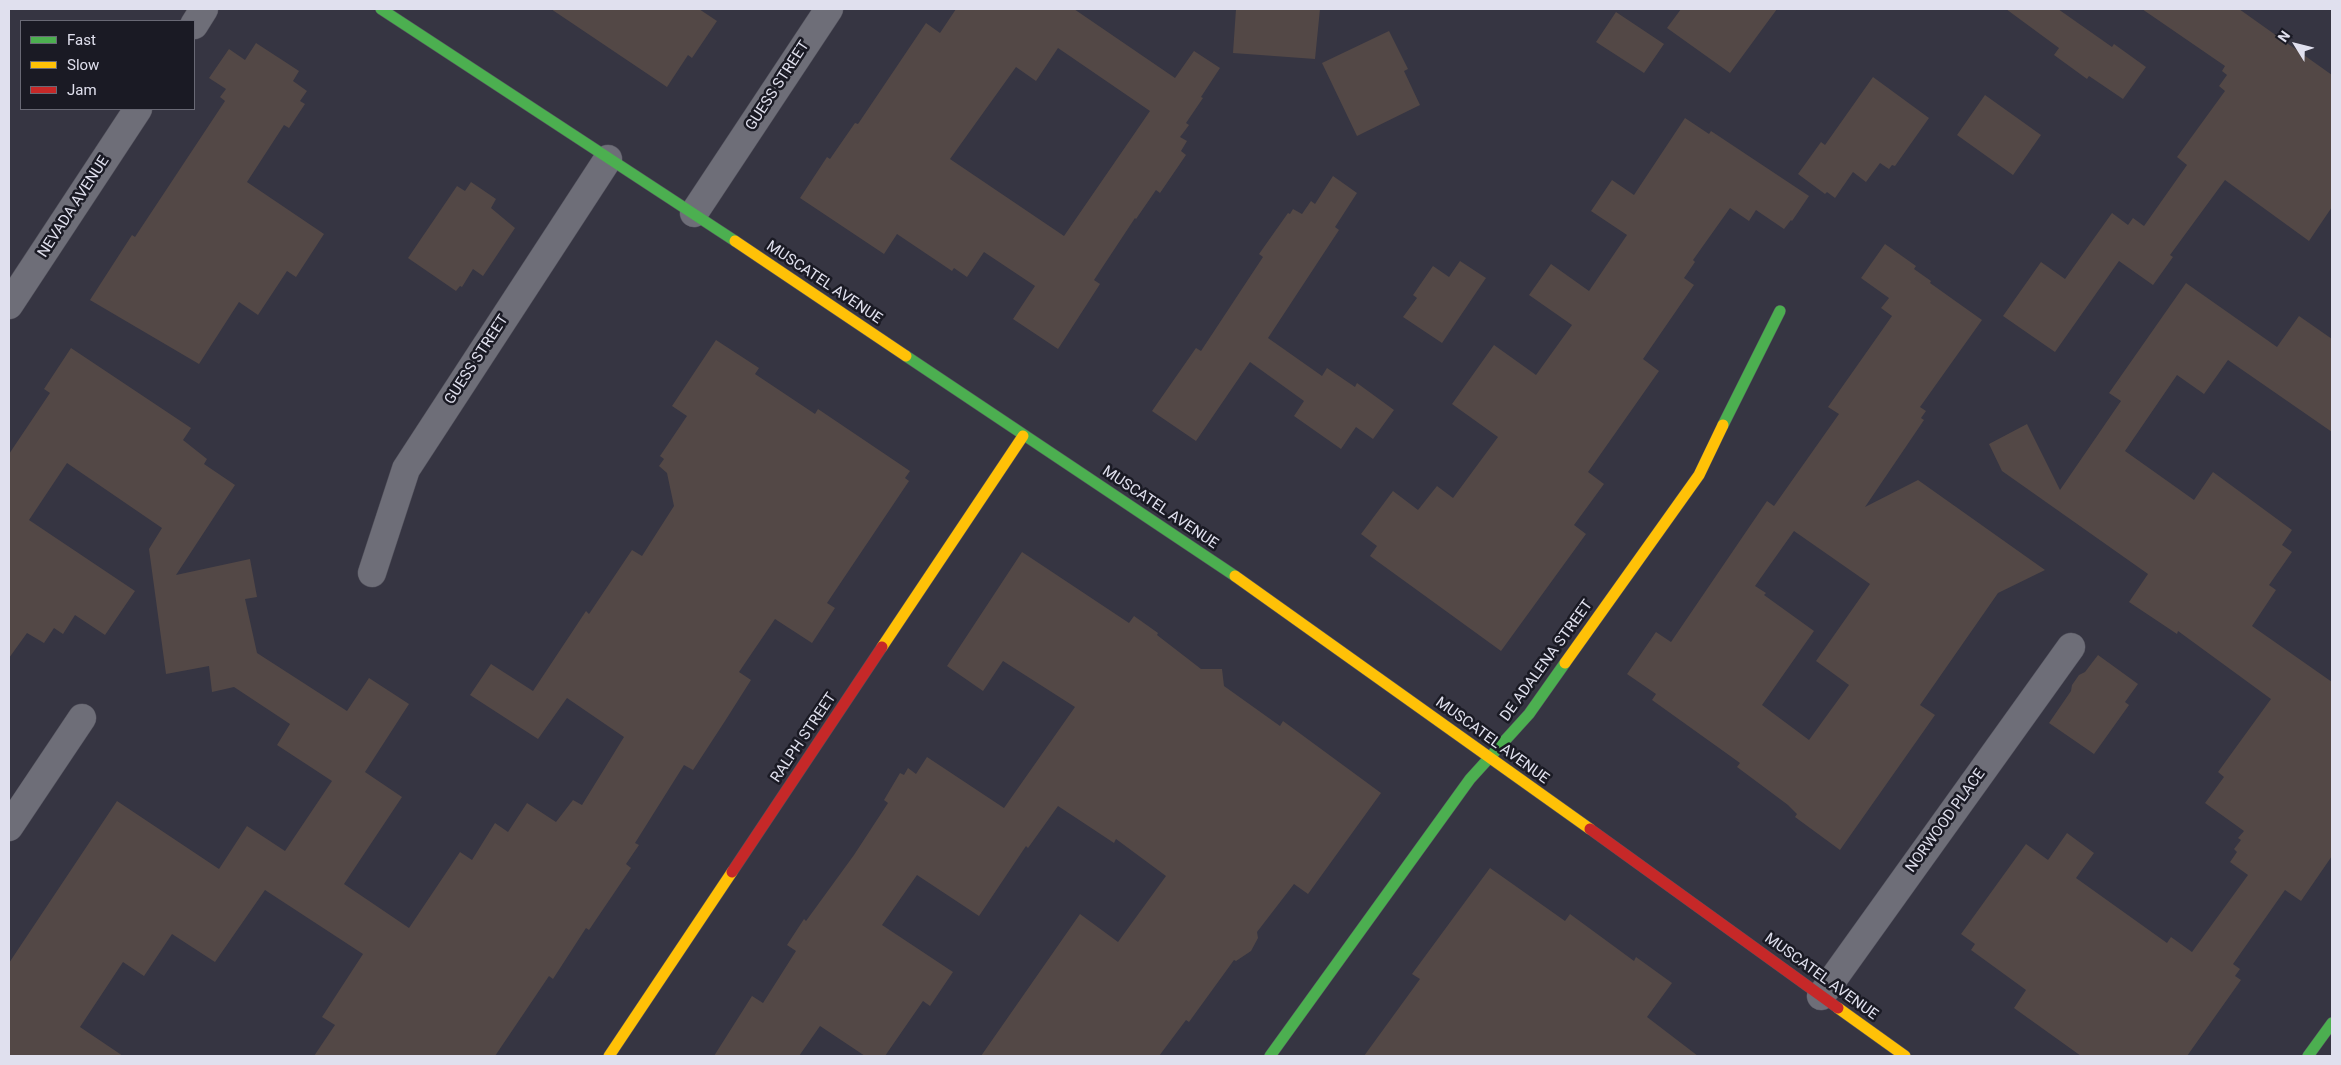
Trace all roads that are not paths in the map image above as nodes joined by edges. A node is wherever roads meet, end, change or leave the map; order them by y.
1 (204, 9) edge
2 (381, 9) edge
3 (829, 9) edge
4 (195, 23) edge
5 (137, 110) edge
6 (608, 159) junction
7 (694, 213) junction
8 (9, 305) edge
9 (1780, 311) dead end
10 (1024, 436) junction
11 (372, 573) dead end
12 (2071, 647) dead end
13 (82, 718) dead end
14 (1490, 758) junction
15 (9, 827) edge
16 (1821, 996) junction
17 (2332, 1023) edge
18 (609, 1056) edge
19 (1270, 1056) edge
20 (1906, 1056) edge
21 (2308, 1056) edge

1 - 4 street
2 - 6 street, MUSCATEL AVENUE
3 - 7 street, GUESS STREET
5 - 8 street, NEVADA AVENUE
6 - 7 street, MUSCATEL AVENUE
6 - 11 street, GUESS STREET
7 - 10 street, MUSCATEL AVENUE
9 - 14 street, DE ADALENA STREET
10 - 14 street, MUSCATEL AVENUE
10 - 18 street, RALPH STREET
12 - 16 street, NORWOOD PLACE
13 - 15 street
14 - 16 street, MUSCATEL AVENUE
14 - 19 street, DE ADALENA STREET
16 - 20 street, MUSCATEL AVENUE
17 - 21 street

